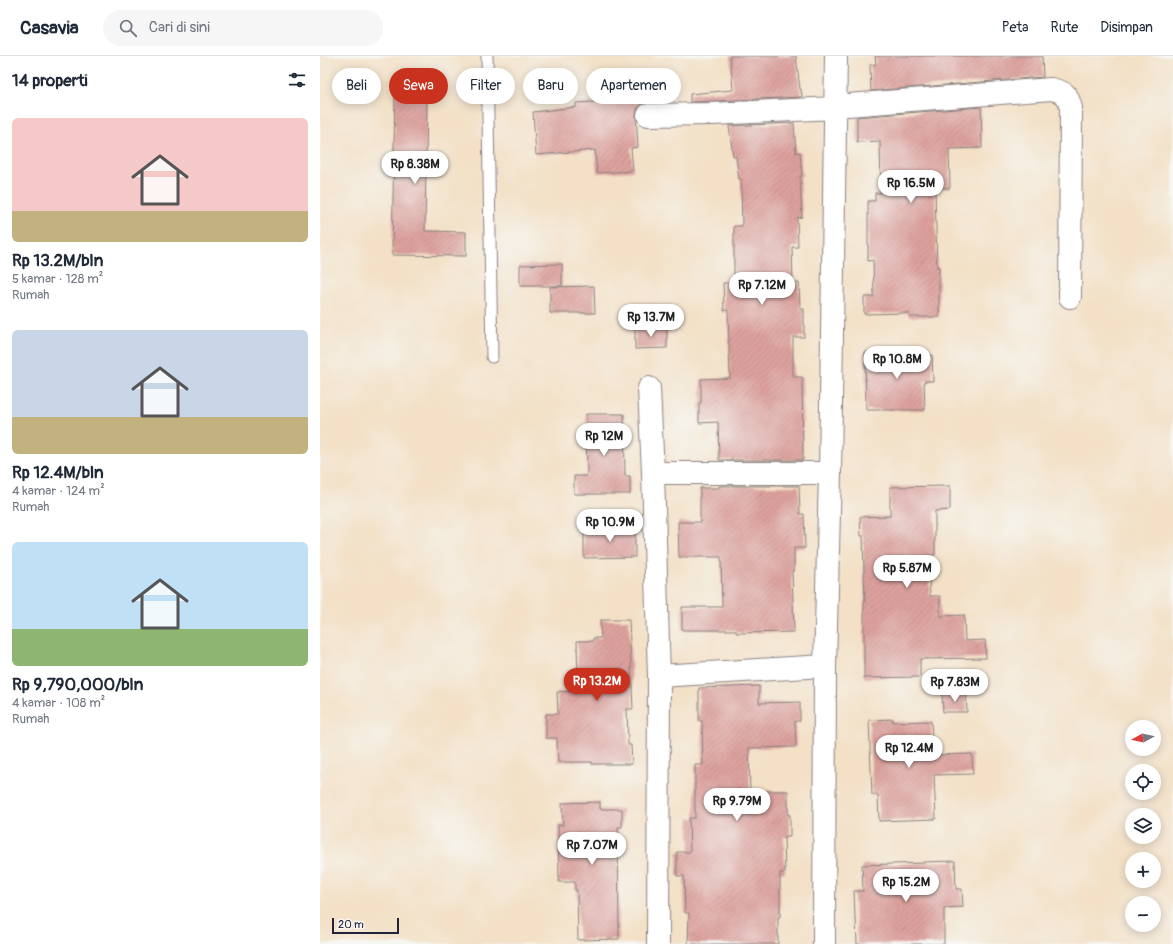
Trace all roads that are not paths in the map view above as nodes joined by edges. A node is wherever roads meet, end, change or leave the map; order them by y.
1 (487, 56) edge
2 (836, 56) edge
3 (835, 107) junction
4 (648, 115) dead end
5 (1070, 297) dead end
6 (492, 357) dead end
7 (649, 388) dead end
8 (653, 473) junction
9 (830, 474) junction
10 (825, 666) junction
11 (659, 676) junction
12 (658, 944) edge
13 (824, 944) edge

1 - 6 lane
2 - 3 street
3 - 4 street
3 - 5 street
3 - 9 street
7 - 8 street
8 - 9 street
8 - 11 street
9 - 10 street
10 - 11 street
10 - 13 street
11 - 12 street

